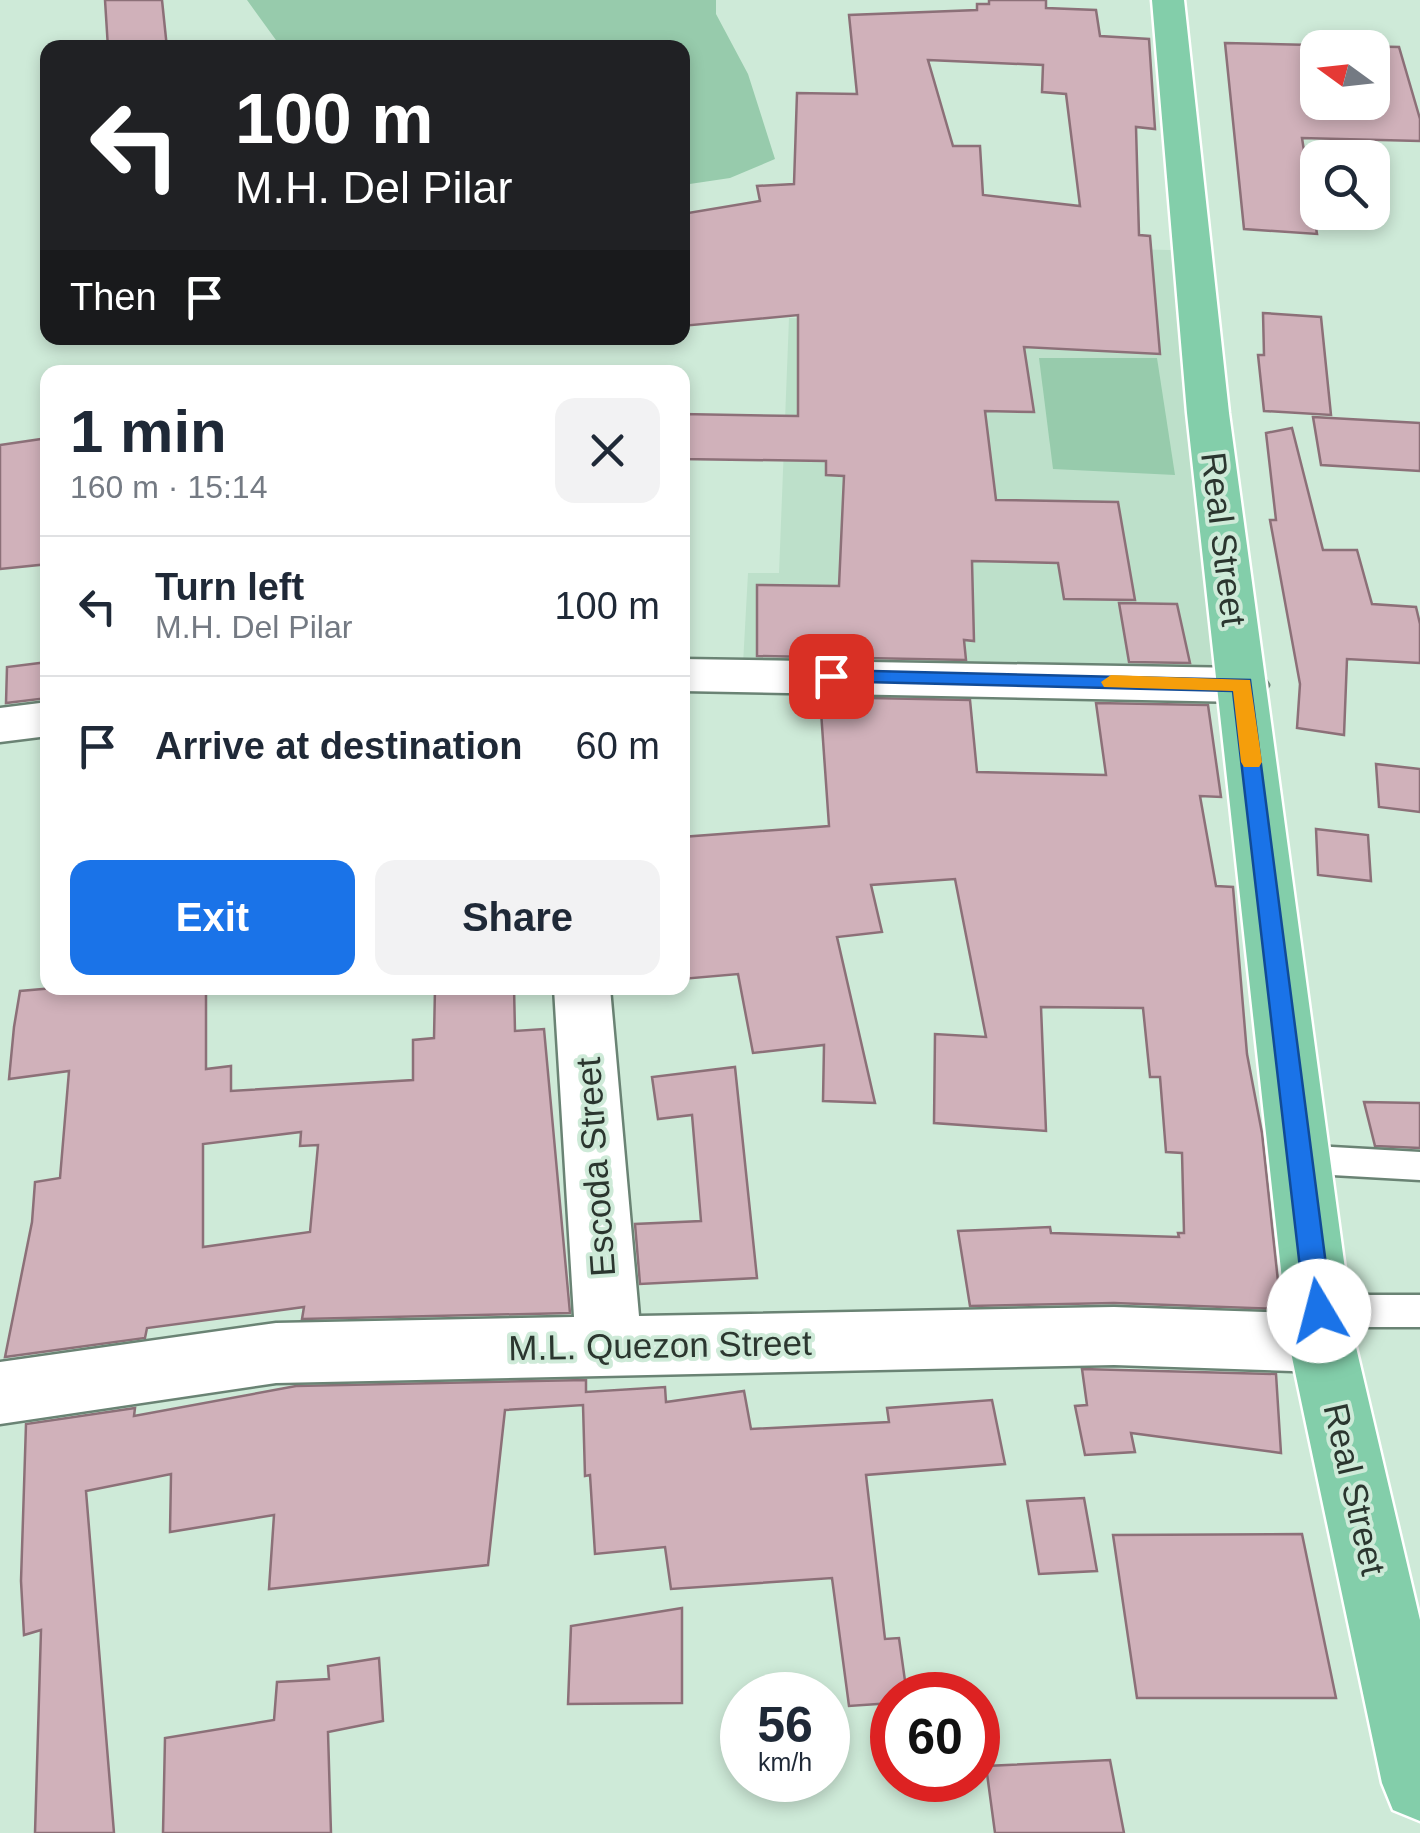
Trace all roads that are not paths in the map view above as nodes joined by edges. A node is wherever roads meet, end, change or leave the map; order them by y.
1 (1168, 0) edge
2 (690, 675) edge
3 (1242, 684) junction
4 (40, 720) edge
5 (0, 725) edge
6 (583, 995) edge
7 (1297, 1159) junction
8 (1420, 1166) edge
9 (1420, 1311) edge
10 (1320, 1327) junction
11 (609, 1346) junction
12 (0, 1393) edge
13 (1420, 1783) edge

1 - 3 main road, Real Street
2 - 3 street
3 - 7 main road, Real Street
4 - 5 street
6 - 11 street, Escoda Street
7 - 8 lane
7 - 10 main road, Real Street
9 - 10 lane
10 - 11 street, M.L. Quezon Street
10 - 13 main road, Real Street
11 - 12 street, M.L. Quezon Street

